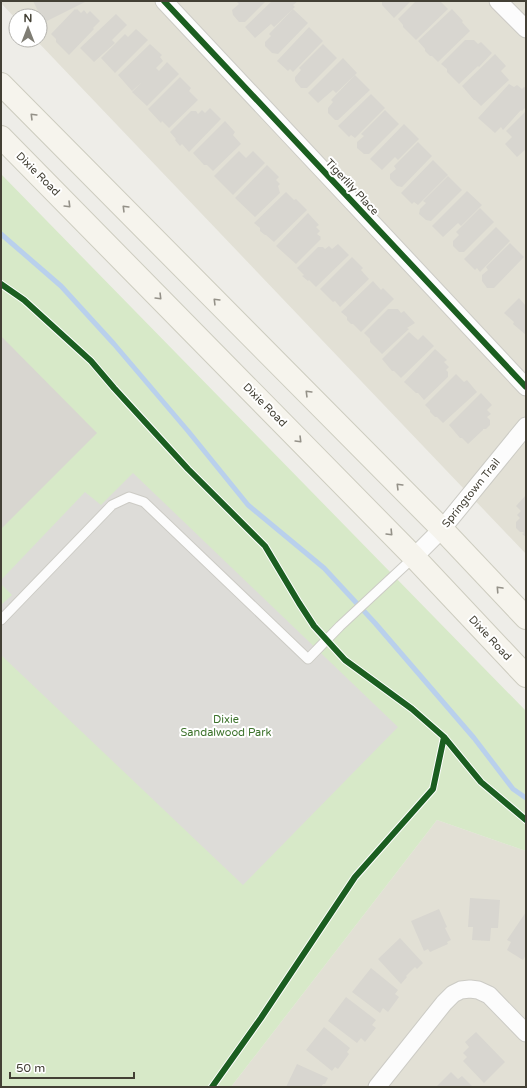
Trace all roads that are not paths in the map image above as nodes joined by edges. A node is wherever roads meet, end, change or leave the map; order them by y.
1 (164, 1) edge
2 (498, 1) edge
3 (526, 29) edge
4 (1, 84) edge
5 (1, 137) edge
6 (526, 388) edge
7 (526, 426) edge
8 (442, 529) junction
9 (414, 557) junction
10 (526, 618) edge
11 (1, 620) edge
12 (526, 676) edge
13 (526, 1033) edge
14 (377, 1087) edge

1 - 6 street, Tigerlily Place
2 - 3 street
8 -> 4 main road
5 -> 9 main road, Dixie Road
7 - 8 street, Springtown Trail
8 - 9 street, Springtown Trail
10 -> 8 main road
9 - 11 lane
9 - 12 main road, Dixie Road
13 - 14 street

